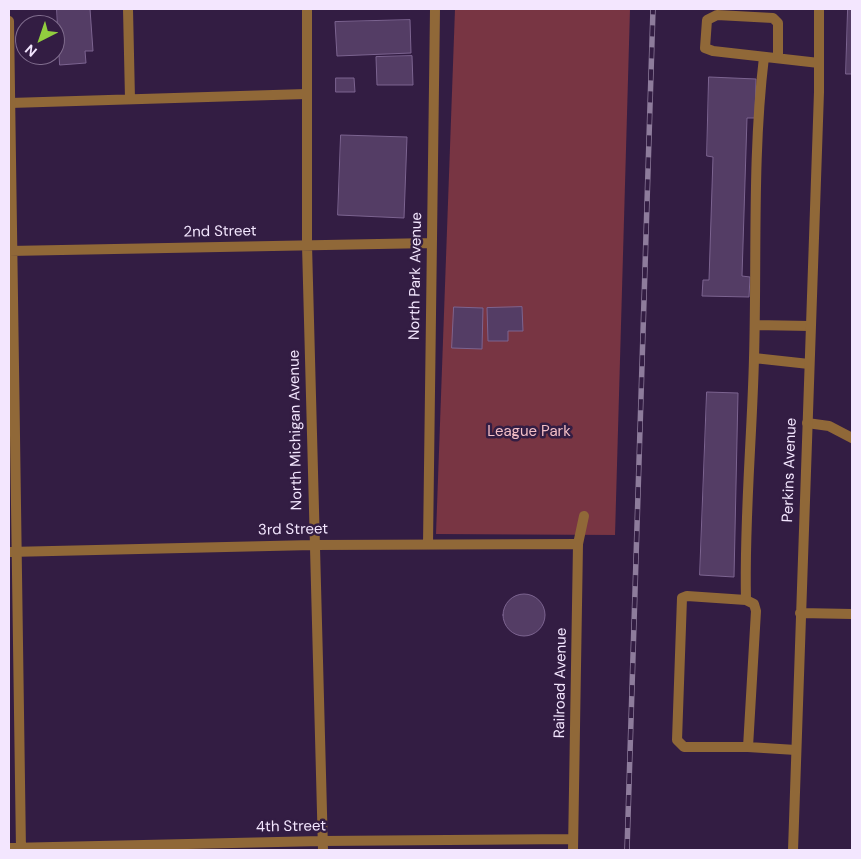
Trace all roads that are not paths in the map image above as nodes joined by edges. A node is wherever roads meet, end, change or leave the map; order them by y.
1 (128, 9) edge
2 (306, 9) edge
3 (435, 9) edge
4 (819, 9) edge
5 (9, 21) edge
6 (764, 57) junction
7 (778, 58) junction
8 (819, 63) junction
9 (306, 94) junction
10 (130, 99) junction
11 (10, 103) junction
12 (431, 243) junction
13 (307, 245) junction
14 (10, 251) edge
15 (754, 324) junction
16 (810, 326) junction
17 (754, 358) junction
18 (809, 364) junction
19 (12, 403) edge
20 (807, 423) junction
21 (852, 438) edge
22 (584, 516) dead end
23 (314, 544) junction
24 (428, 544) junction
25 (578, 544) junction
26 (13, 552) edge
27 (746, 600) junction
28 (800, 613) junction
29 (852, 614) edge
30 (748, 747) junction
31 (796, 750) junction
32 (573, 839) junction
33 (322, 846) edge
34 (9, 848) edge
35 (21, 849) edge
36 (573, 850) edge
37 (793, 850) edge

1 - 10 street
2 - 9 street, North Michigan Avenue
3 - 12 street, North Park Avenue
4 - 8 street, Perkins Avenue
5 - 11 street
6 - 7 street
6 - 7 street
6 - 15 street
7 - 8 street
8 - 16 street, Perkins Avenue
9 - 10 street
9 - 13 street, North Michigan Avenue
10 - 11 street
11 - 14 street
12 - 13 street, 2nd Street
12 - 24 street, North Park Avenue
13 - 14 street, 2nd Street
13 - 23 street, North Michigan Avenue
14 - 19 street
15 - 16 street
15 - 17 street
16 - 18 street, Perkins Avenue
17 - 18 street
17 - 27 street
18 - 20 street, Perkins Avenue
19 - 26 street
20 - 21 street
20 - 28 street, Perkins Avenue
22 - 25 street, Railroad Avenue
23 - 24 street, 3rd Street
23 - 26 street, 3rd Street
23 - 33 street, North Michigan Avenue
24 - 25 street, 3rd Street
25 - 32 street, Railroad Avenue
26 - 35 street
27 - 30 street
27 - 30 street
28 - 29 street
28 - 31 street, Perkins Avenue
30 - 31 street
31 - 37 street, Perkins Avenue
32 - 33 street, 4th Street
32 - 36 street, Railroad Avenue
33 - 35 street, 4th Street
34 - 35 street, 4th Street

